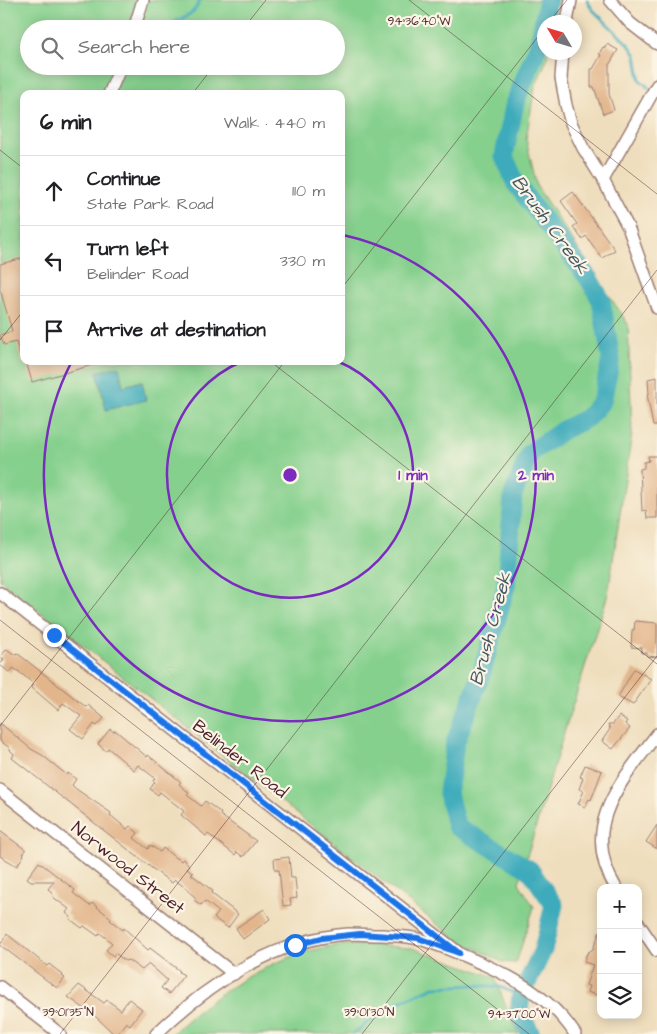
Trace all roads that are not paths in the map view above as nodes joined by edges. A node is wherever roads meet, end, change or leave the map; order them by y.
1 (143, 0) edge
2 (571, 0) edge
3 (610, 0) edge
4 (568, 15) edge
5 (137, 20) edge
6 (657, 44) edge
7 (562, 60) edge
8 (117, 75) edge
9 (657, 85) edge
10 (111, 90) edge
11 (603, 180) junction
12 (657, 308) edge
13 (0, 593) edge
14 (657, 734) edge
15 (0, 790) edge
16 (614, 884) edge
17 (642, 929) edge
18 (657, 951) edge
19 (459, 953) junction
20 (234, 974) junction
21 (0, 987) edge
22 (60, 1034) edge
23 (156, 1034) edge
24 (575, 1034) edge

1 - 5 street
2 - 4 street
3 - 6 street
7 - 11 street
8 - 10 street
9 - 11 street
11 - 12 street
13 - 19 street, Belinder Road
14 - 16 street
15 - 20 street, Norwood Street
17 - 18 street
19 - 20 street
19 - 24 street
20 - 23 street
21 - 22 street

